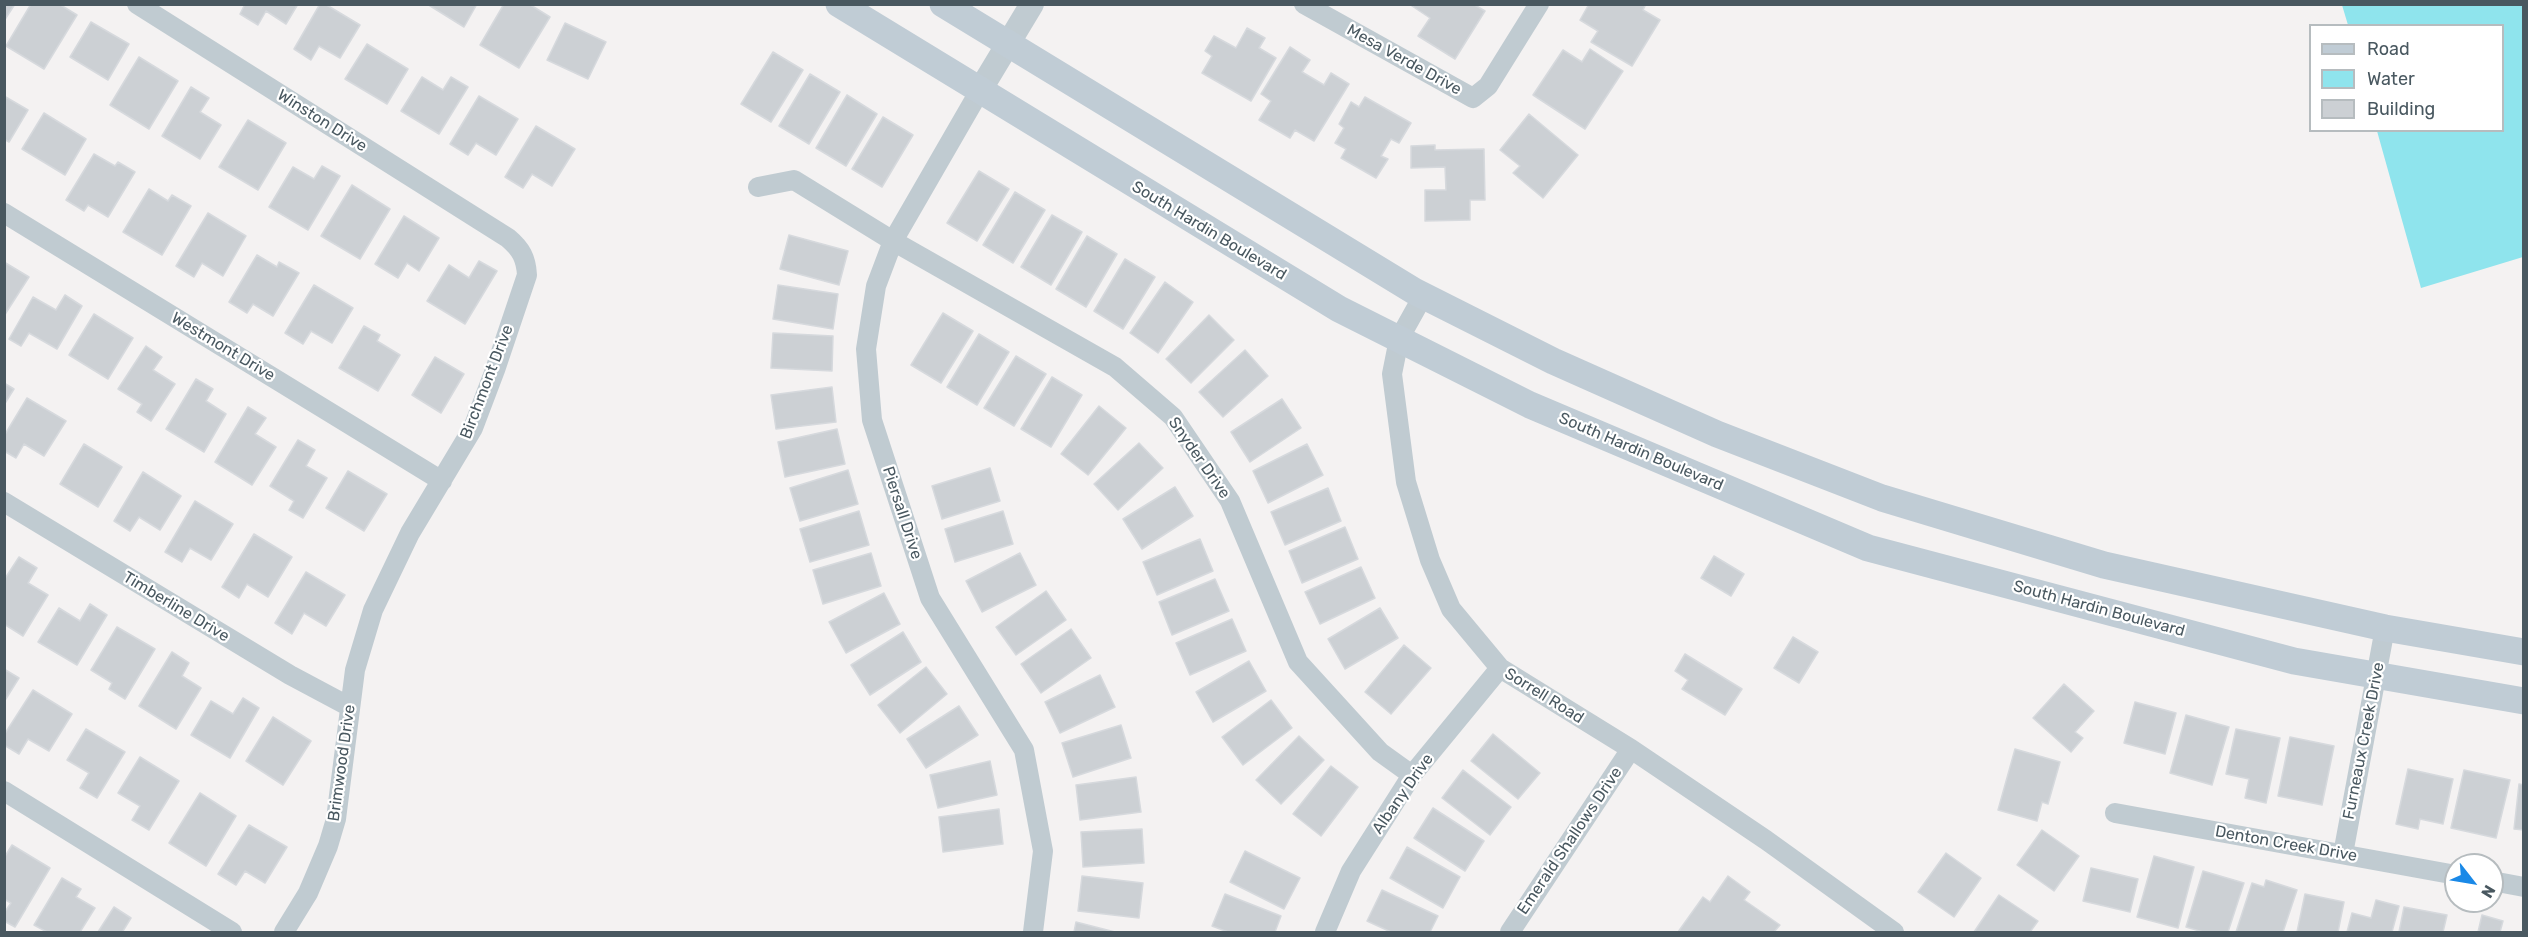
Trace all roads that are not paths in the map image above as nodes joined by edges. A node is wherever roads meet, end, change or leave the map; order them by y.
1 (136, 4) edge
2 (838, 4) edge
3 (943, 4) edge
4 (1032, 4) edge
5 (1304, 4) edge
6 (1539, 4) edge
7 (1007, 44) junction
8 (979, 92) junction
9 (758, 187) dead end
10 (4, 213) edge
11 (508, 238) joint
12 (893, 241) junction
13 (1423, 296) junction
14 (1399, 339) junction
15 (442, 481) junction
16 (4, 502) edge
17 (384, 587) joint
18 (2385, 628) junction
19 (2523, 652) edge
20 (1500, 668) junction
21 (2376, 676) junction
22 (2523, 701) edge
23 (350, 707) junction
24 (1631, 749) junction
25 (1412, 775) junction
26 (4, 791) edge
27 (2115, 813) dead end
28 (2343, 854) junction
29 (2444, 873) edge
30 (2504, 883) edge
31 (2523, 887) edge
32 (232, 933) edge
33 (284, 933) edge
34 (1033, 933) edge
35 (1324, 933) edge
36 (1510, 933) edge
37 (1894, 933) edge

1 - 11 street, Winston Drive
2 - 8 main road, South Hardin Boulevard
3 - 7 main road
4 - 7 street
5 - 6 street, Mesa Verde Drive
7 - 8 street
7 - 13 main road
8 - 12 street, Piersall Drive
8 - 14 main road, South Hardin Boulevard
9 - 12 street, Snyder Drive
10 - 15 street, Westmont Drive
11 - 15 street, Birchmont Drive
12 - 25 street, Snyder Drive
12 - 34 street, Piersall Drive
13 - 14 street, Sorrell Road
13 - 18 main road
14 - 20 street, Sorrell Road
14 - 21 main road, South Hardin Boulevard
15 - 17 street, Birchmont Drive
16 - 23 street, Timberline Drive
17 - 23 street, Brimwood Drive
18 - 19 main road
18 - 21 street, Furneaux Creek Drive
20 - 24 street, Sorrell Road
20 - 25 street, Albany Drive
21 - 22 main road, South Hardin Boulevard
21 - 28 street, Furneaux Creek Drive
23 - 33 street, Brimwood Drive
24 - 36 street, Emerald Shallows Drive
24 - 37 street, Sorrell Road
25 - 35 street, Albany Drive
26 - 32 street
27 - 28 street, Denton Creek Drive
28 - 29 street, Denton Creek Drive
30 - 31 street

